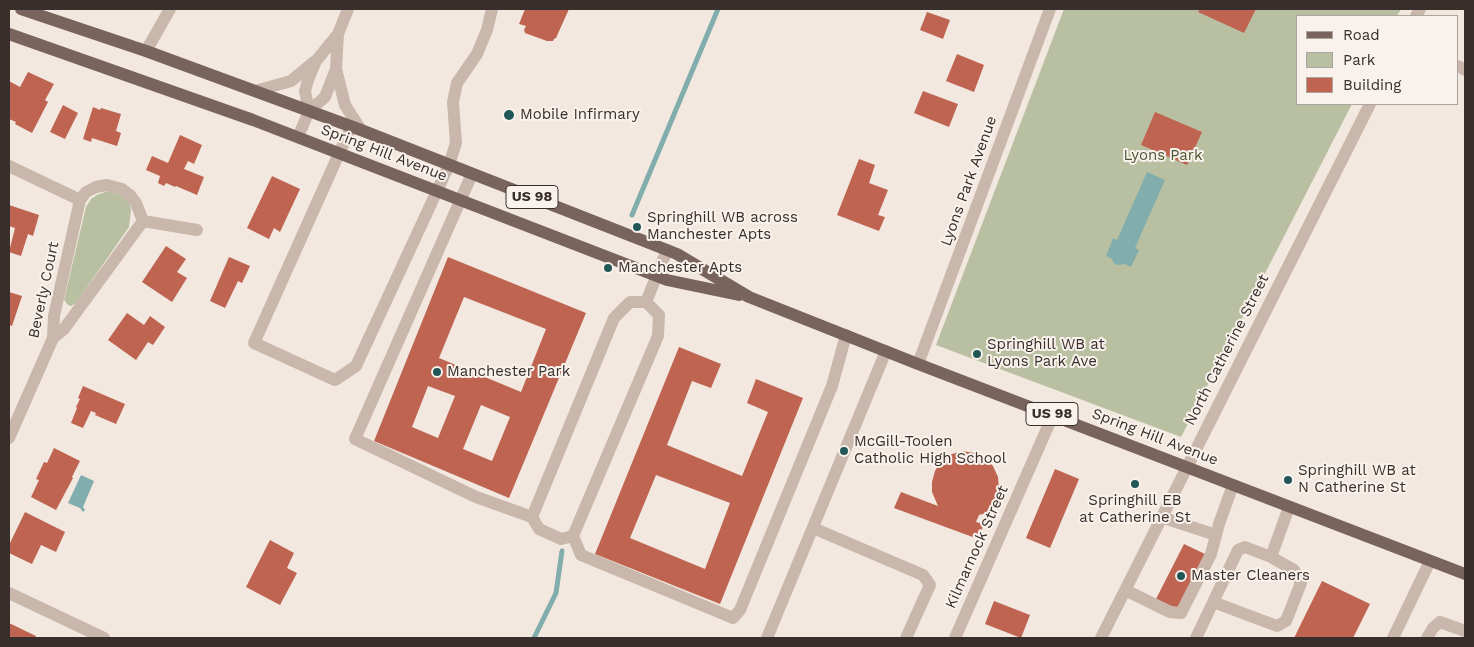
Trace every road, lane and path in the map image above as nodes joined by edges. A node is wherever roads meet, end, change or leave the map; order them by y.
1 (21, 9) edge
2 (170, 9) edge
3 (348, 9) edge
4 (492, 9) edge
5 (1050, 9) edge
6 (9, 34) edge
7 (338, 34) junction
8 (146, 51) junction
9 (316, 61) junction
10 (336, 69) junction
11 (255, 91) junction
12 (1369, 105) edge
13 (309, 111) junction
14 (356, 129) junction
15 (298, 137) junction
16 (340, 153) junction
17 (449, 165) junction
18 (9, 166) edge
19 (472, 174) junction
20 (437, 191) junction
21 (80, 200) junction
22 (461, 200) junction
23 (142, 221) junction
24 (197, 230) dead end
25 (667, 250) junction
26 (657, 276) junction
27 (749, 297) junction
28 (646, 302) junction
29 (846, 335) junction
30 (53, 338) junction
31 (886, 351) junction
32 (918, 364) junction
33 (1052, 415) junction
34 (9, 438) edge
35 (1186, 467) junction
36 (1233, 485) junction
37 (1289, 507) junction
38 (532, 517) junction
39 (1162, 517) junction
40 (813, 528) junction
41 (1216, 535) junction
42 (574, 536) junction
43 (1271, 557) junction
44 (1430, 561) junction
45 (1465, 574) edge
46 (1125, 590) junction
47 (9, 593) edge
48 (1212, 602) junction
49 (1464, 627) edge
50 (88, 635) edge
51 (104, 638) edge
52 (767, 638) edge
53 (906, 638) edge
54 (955, 638) edge
55 (1101, 638) edge
56 (1196, 638) edge
57 (1393, 638) edge
58 (1428, 638) edge

1 - 8 main road, Spring Hill Avenue / US 98
2 - 8 street
3 - 7 street
4 - 17 street
5 - 32 street, Lyons Park Avenue
6 - 15 main road, Spring Hill Avenue / US 98
7 - 9 street
7 - 10 street
8 - 11 main road, Spring Hill Avenue / US 98
9 - 11 street
9 - 13 street
10 - 13 street
10 - 14 street
11 - 13 main road, Spring Hill Avenue / US 98
12 - 35 street, North Catherine Street
13 - 14 main road, Spring Hill Avenue / US 98
13 - 15 street
14 - 16 street
14 - 17 main road, Spring Hill Avenue / US 98
15 - 16 main road, Spring Hill Avenue / US 98
16 - 20 main road, Spring Hill Avenue / US 98
16 - 20 street
17 - 19 main road, Spring Hill Avenue / US 98
17 - 20 street
18 - 21 street
19 - 22 street
19 - 25 main road, Spring Hill Avenue / US 98
20 - 22 main road, Spring Hill Avenue / US 98
21 - 23 street
21 - 30 street, Beverly Court
22 - 26 main road, Spring Hill Avenue / US 98
22 - 38 street
23 - 24 street
23 - 30 street
25 - 26 street
25 - 27 main road, Spring Hill Avenue / US 98
26 - 27 main road, Spring Hill Avenue / US 98
26 - 28 street
27 - 29 main road, Spring Hill Avenue / US 98
28 - 38 street
28 - 42 street
29 - 31 main road, Spring Hill Avenue / US 98
29 - 42 street
30 - 34 street, Beverly Court
31 - 32 main road, Spring Hill Avenue / US 98
31 - 40 street
32 - 33 main road, Spring Hill Avenue / US 98
33 - 35 main road, Spring Hill Avenue / US 98
33 - 54 street, Kilmarnock Street
35 - 36 main road, Spring Hill Avenue / US 98
35 - 39 street, North Catherine Street
36 - 37 main road, Spring Hill Avenue / US 98
36 - 41 street
37 - 43 street
37 - 44 main road, Spring Hill Avenue / US 98
38 - 42 street
39 - 41 street
39 - 46 street, North Catherine Street
40 - 52 street
40 - 53 street
41 - 46 street
43 - 48 street
43 - 48 street
44 - 45 main road, Spring Hill Avenue / US 98
44 - 57 street
46 - 55 street, North Catherine Street
47 - 50 street
48 - 56 street
49 - 58 street
50 - 51 street

